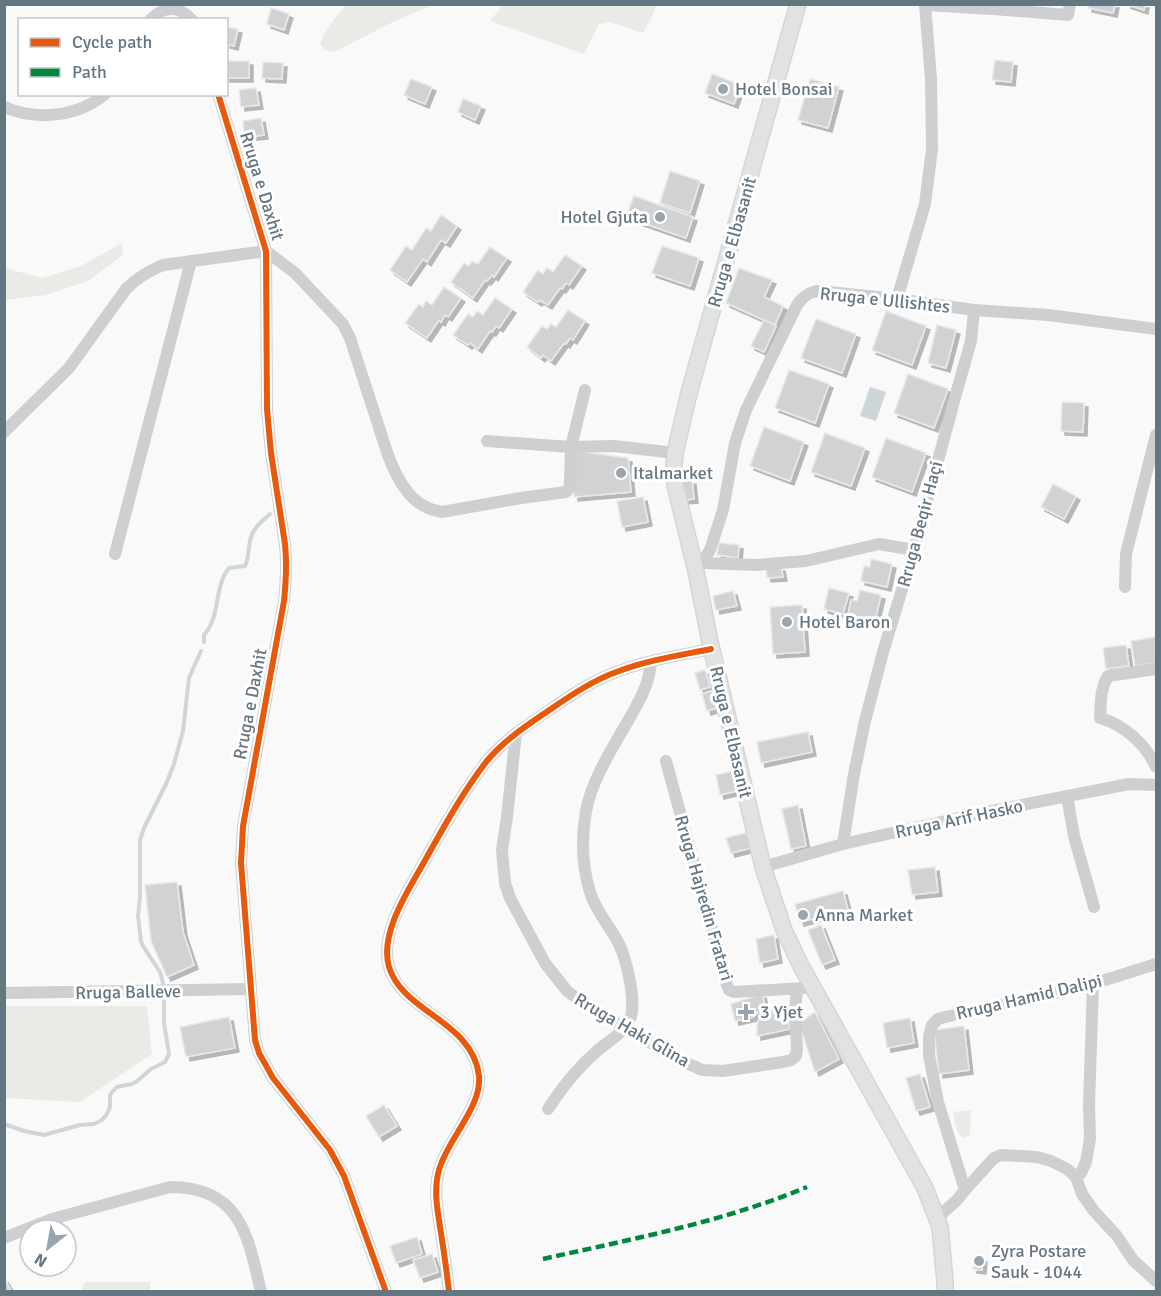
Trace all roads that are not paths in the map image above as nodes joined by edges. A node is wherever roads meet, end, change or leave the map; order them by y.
1 (798, 4) edge
2 (1070, 4) edge
3 (925, 5) edge
4 (187, 12) edge
5 (152, 18) edge
6 (103, 96) edge
7 (219, 96) edge
8 (4, 106) edge
9 (266, 251) junction
10 (191, 261) junction
11 (897, 299) junction
12 (974, 310) junction
13 (1156, 329) edge
14 (585, 390) dead end
15 (4, 432) edge
16 (1156, 435) edge
17 (487, 441) dead end
18 (571, 447) junction
19 (675, 453) junction
20 (914, 550) junction
21 (116, 554) dead end
22 (699, 567) junction
23 (1125, 587) dead end
24 (711, 649) junction
25 (651, 662) junction
26 (1156, 669) edge
27 (516, 733) junction
28 (666, 761) dead end
29 (1156, 767) edge
30 (1156, 785) edge
31 (1067, 796) junction
32 (843, 844) junction
33 (763, 867) junction
34 (1094, 907) dead end
35 (1156, 964) edge
36 (1093, 984) junction
37 (804, 988) junction
38 (251, 989) junction
39 (4, 993) edge
40 (625, 1028) junction
41 (548, 1109) dead end
42 (1076, 1178) junction
43 (965, 1190) junction
44 (937, 1218) junction
45 (4, 1238) edge
46 (1156, 1281) edge
47 (261, 1292) edge
48 (386, 1292) edge
49 (449, 1292) edge
50 (945, 1292) edge

1 - 19 main road, Rruga e Elbasanit
2 - 3 street
3 - 11 street
4 - 5 street
6 - 8 street
7 - 9 street, Rruga e Daxhit
9 - 10 street
9 - 18 street
9 - 38 street, Rruga e Daxhit
10 - 15 street
10 - 21 street
11 - 12 street, Rruga e Ullishtes
11 - 22 street, Rruga e Ullishtes
12 - 13 street, Rruga e Ullishtes
12 - 20 street, Rruga Beqir Haçi
14 - 18 street
16 - 23 street
17 - 18 street
18 - 19 street
19 - 22 main road, Rruga e Elbasanit
20 - 22 street
20 - 32 street, Rruga Beqir Haçi
22 - 24 main road, Rruga e Elbasanit
24 - 25 street
24 - 33 main road, Rruga e Elbasanit
25 - 27 street
25 - 40 street
26 - 29 street
27 - 40 street, Rruga Haki Glina
27 - 49 street
28 - 37 street, Rruga Hajredin Fratari
30 - 31 street, Rruga Arif Hasko
31 - 32 street, Rruga Arif Hasko
31 - 34 street
32 - 33 street, Rruga Arif Hasko
33 - 37 main road, Rruga e Elbasanit
35 - 36 street, Rruga Hamid Dalipi
36 - 42 street
36 - 43 street, Rruga Hamid Dalipi
37 - 40 street, Rruga Haki Glina
37 - 44 main road, Rruga e Elbasanit
38 - 39 street, Rruga Balleve
38 - 48 street, Rruga e Daxhit
40 - 41 street
42 - 43 street
42 - 46 street
43 - 44 street
44 - 50 main road, Rruga e Elbasanit
45 - 47 street

